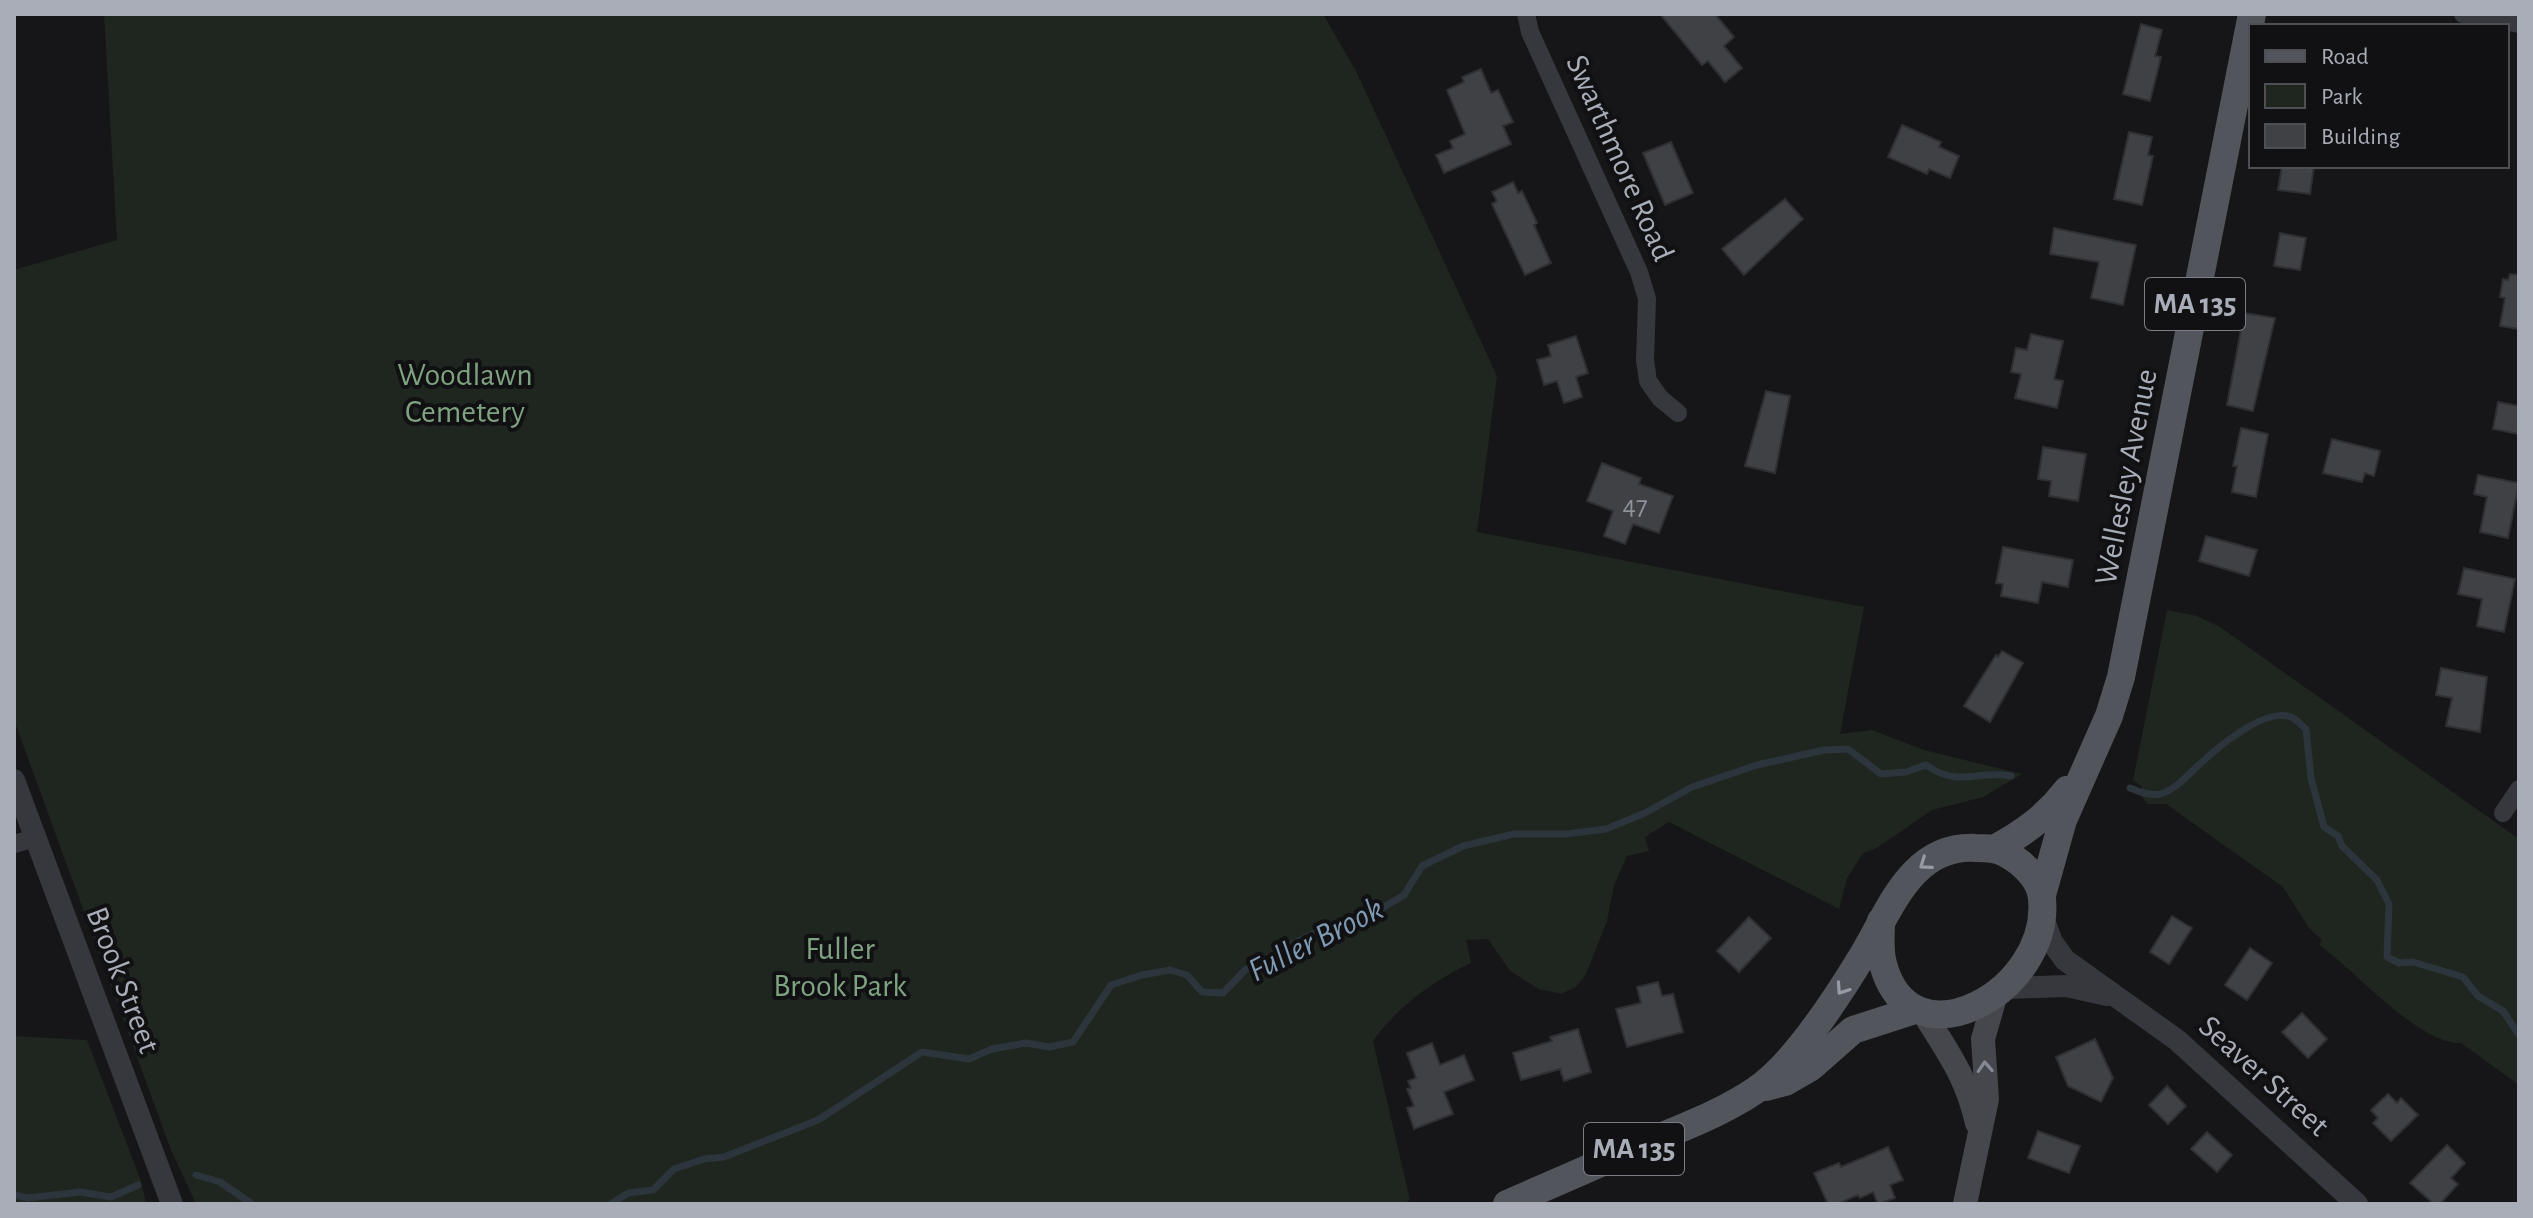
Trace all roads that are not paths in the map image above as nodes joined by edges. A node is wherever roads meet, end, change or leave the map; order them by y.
1 (1526, 14) edge
2 (2463, 14) edge
3 (2519, 24) edge
4 (2249, 29) edge
5 (1678, 413) dead end
6 (2085, 767) junction
7 (14, 780) edge
8 (2519, 789) edge
9 (2503, 813) dead end
10 (25, 841) edge
11 (1994, 849) junction
12 (2042, 905) junction
13 (1881, 921) junction
14 (2000, 992) junction
15 (2123, 1001) junction
16 (1919, 1011) junction
17 (1758, 1089) junction
18 (1980, 1138) junction
19 (172, 1204) edge
20 (1507, 1204) edge
21 (1965, 1204) edge
22 (2357, 1204) edge

1 - 5 street, Swarthmore Road
2 - 3 street
4 - 6 main road, Wellesley Avenue / MA 135
6 - 11 main road, MA 135
6 - 12 main road, Wellesley Avenue / MA 135
7 - 10 street, Brook Street
8 - 9 street
10 - 19 street, Brook Street
11 - 12 main road
11 -> 13 main road, MA 135
12 - 14 main road, MA 135
12 - 15 street, Seaver Street
13 - 16 main road
13 -> 17 main road, MA 135
14 - 15 street, Seaver Street
14 - 16 main road, MA 135
18 -> 14 main road
15 - 22 street, Seaver Street
16 - 17 main road, MA 135
16 - 18 main road
17 - 20 main road, MA 135
18 - 21 main road

